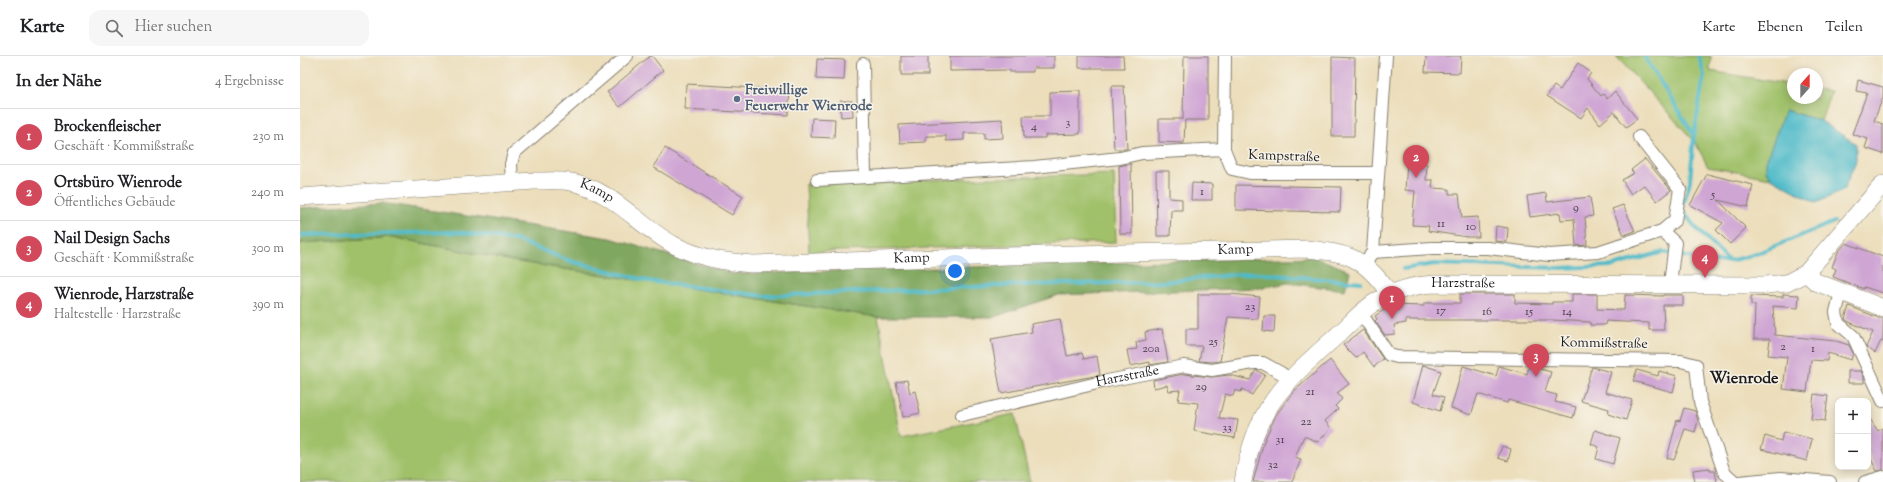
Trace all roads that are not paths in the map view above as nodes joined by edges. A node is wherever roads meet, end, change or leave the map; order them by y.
1 (626, 56) edge
2 (1225, 56) edge
3 (1386, 56) edge
4 (863, 64) dead end
5 (1639, 137) dead end
6 (1224, 149) junction
7 (1377, 174) junction
8 (865, 177) junction
9 (817, 180) dead end
10 (512, 182) junction
11 (1883, 184) edge
12 (300, 196) edge
13 (1662, 231) junction
14 (1368, 258) junction
15 (1806, 273) junction
16 (1670, 284) junction
17 (1841, 292) junction
18 (1390, 294) junction
19 (1883, 308) edge
20 (1361, 313) junction
21 (1290, 380) junction
22 (1883, 401) edge
23 (962, 416) dead end
24 (1883, 477) edge
25 (1243, 482) edge
26 (1735, 482) edge
27 (1739, 482) edge
28 (1830, 482) edge
29 (1865, 482) edge

1 - 10 street
2 - 6 street, Kampstraße
3 - 7 street
4 - 8 street
5 - 13 street
6 - 7 street, Kampstraße
6 - 8 street
7 - 14 street
8 - 9 street
10 - 12 street, Kamp
10 - 14 street, Kamp
11 - 15 street
13 - 14 street
13 - 16 street
14 - 18 street, Kamp
15 - 16 street, Harzstraße
15 - 17 street
16 - 18 street, Harzstraße
17 - 19 street
17 - 22 street
18 - 20 street, Harzstraße
20 - 21 street, Harzstraße
20 - 26 street, Kommißstraße
21 - 23 street, Harzstraße
21 - 25 street, Harzstraße
24 - 29 street
27 - 28 street

